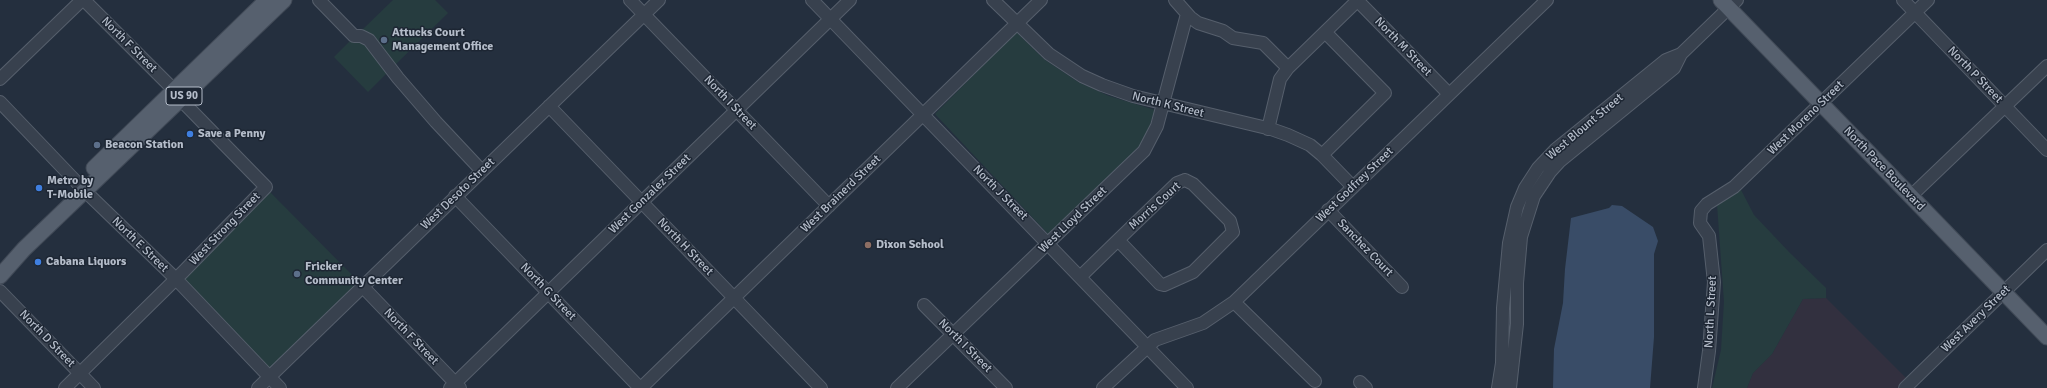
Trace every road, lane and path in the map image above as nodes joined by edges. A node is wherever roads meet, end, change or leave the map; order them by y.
1 (83, 0) edge
2 (266, 0) edge
3 (284, 0) edge
4 (319, 0) edge
5 (630, 0) edge
6 (659, 0) edge
7 (812, 0) edge
8 (850, 0) edge
9 (993, 0) edge
10 (1041, 0) edge
11 (1174, 0) edge
12 (1358, 0) edge
13 (1903, 0) edge
14 (1928, 0) edge
15 (1544, 1) edge
16 (1729, 3) edge
17 (1915, 13) junction
18 (644, 14) junction
19 (1187, 14) junction
20 (831, 19) junction
21 (1017, 24) junction
22 (1325, 32) junction
23 (227, 54) junction
24 (2047, 66) edge
25 (1288, 68) junction
26 (0, 79) edge
27 (1449, 94) junction
28 (177, 95) junction
29 (0, 102) edge
30 (1821, 103) junction
31 (1163, 104) junction
32 (549, 106) junction
33 (2005, 107) junction
34 (737, 110) junction
35 (924, 115) junction
36 (1268, 129) junction
37 (2047, 150) edge
38 (1322, 155) junction
39 (482, 170) junction
40 (266, 187) joint
41 (1353, 187) junction
42 (81, 188) junction
43 (455, 196) junction
44 (1912, 196) junction
45 (641, 202) junction
46 (829, 206) junction
47 (1328, 210) junction
48 (1516, 235) junction
49 (1709, 236) joint
50 (1118, 240) junction
51 (1049, 244) junction
52 (2047, 250) edge
53 (0, 260) edge
54 (0, 276) edge
55 (1080, 276) junction
56 (176, 280) junction
57 (362, 286) junction
58 (1402, 287) dead end
59 (0, 291) edge
60 (548, 292) junction
61 (2003, 292) junction
62 (733, 298) junction
63 (1234, 302) junction
64 (924, 305) dead end
65 (953, 334) junction
66 (2047, 337) edge
67 (1147, 346) junction
68 (80, 374) junction
69 (270, 377) junction
70 (1314, 381) dead end
71 (455, 386) edge
72 (1910, 386) edge
73 (65, 388) edge
74 (94, 388) edge
75 (258, 388) edge
76 (280, 388) edge
77 (641, 388) edge
78 (821, 388) edge
79 (897, 388) edge
80 (1006, 388) edge
81 (1103, 388) edge
82 (1187, 388) edge
83 (1498, 388) edge
84 (1510, 388) edge
85 (1704, 388) edge

1 - 26 street
1 - 28 street, North F Street
2 - 23 main road
2 - 28 main road, US 90
3 - 23 main road, US 90
4 - 39 street
5 - 18 street, North I Street
6 - 18 street, West Desoto Street
7 - 20 street, North J Street
8 - 20 street, West Gonzalez Street
9 - 21 street, North K Street
10 - 21 street, West Brainerd Street
11 - 19 street
12 - 22 street
12 - 27 street, North M Street
13 - 17 street, North P Street
14 - 17 street, West Moreno Street
15 - 27 street, West Godfrey Street
16 - 30 main road, North Pace Boulevard
16 - 48 street, West Blount Street
17 - 30 street, West Moreno Street
17 - 33 street, North P Street
18 - 32 street, West Desoto Street
18 - 34 street, North I Street
19 - 25 street
19 - 31 street, West Lloyd Street
20 - 34 street, West Gonzalez Street
20 - 35 street, North J Street
21 - 31 street, North K Street
21 - 35 street, West Brainerd Street
22 - 25 street
22 - 38 street
23 - 28 main road, US 90
24 - 33 street
25 - 36 street
27 - 41 street, West Godfrey Street
28 - 40 street, North F Street
28 - 42 main road, US 90
29 - 42 street, North E Street
30 - 44 main road, North Pace Boulevard
30 - 49 street, West Moreno Street
31 - 36 street, North K Street
31 - 51 street, West Lloyd Street
32 - 39 street, West Desoto Street
32 - 45 street, North H Street
33 - 37 street, North P Street
33 - 44 street
34 - 45 street, West Gonzalez Street
34 - 46 street, North I Street
35 - 46 street, West Brainerd Street
35 - 51 street, North J Street
36 - 38 street, North K Street
38 - 41 street, North K Street
39 - 43 street, West Desoto Street
40 - 56 street, West Strong Street
41 - 47 street, West Godfrey Street
42 - 53 main road, US 90
42 - 54 main road, US 90
42 - 56 street, North E Street
43 - 57 street, West Desoto Street
43 - 60 street, North G Street
44 - 61 main road, North Pace Boulevard
45 - 60 street, West Gonzalez Street
45 - 62 street, North H Street
46 - 62 street, West Brainerd Street
47 - 58 street, Sanchez Court
47 - 63 street, West Godfrey Street
48 - 83 street, West Blount Street
48 - 84 street, West Blount Street
49 - 85 street, North L Street
50 - 50 street, Morris Court
50 - 55 street, Morris Court
51 - 55 street, North J Street
51 - 65 street, West Lloyd Street
52 - 61 street, West Avery Street
55 - 67 street, North J Street
56 - 68 street, West Strong Street
56 - 69 street, North E Street
57 - 69 street, West Desoto Street
57 - 71 street, North F Street
59 - 68 street, North D Street
60 - 71 street, West Gonzalez Street
60 - 77 street, North G Street
61 - 66 main road, North Pace Boulevard
61 - 72 street, West Avery Street
62 - 77 street, West Brainerd Street
62 - 78 street, North H Street
63 - 67 street, West Godfrey Street
63 - 70 street
64 - 65 street, North I Street
65 - 79 street, West Lloyd Street
65 - 80 street, North I Street
67 - 81 street, West Godfrey Street
67 - 82 street, North J Street
68 - 73 street, West Strong Street
68 - 74 street, North D Street
69 - 75 street, West Desoto Street
69 - 76 street, North E Street

